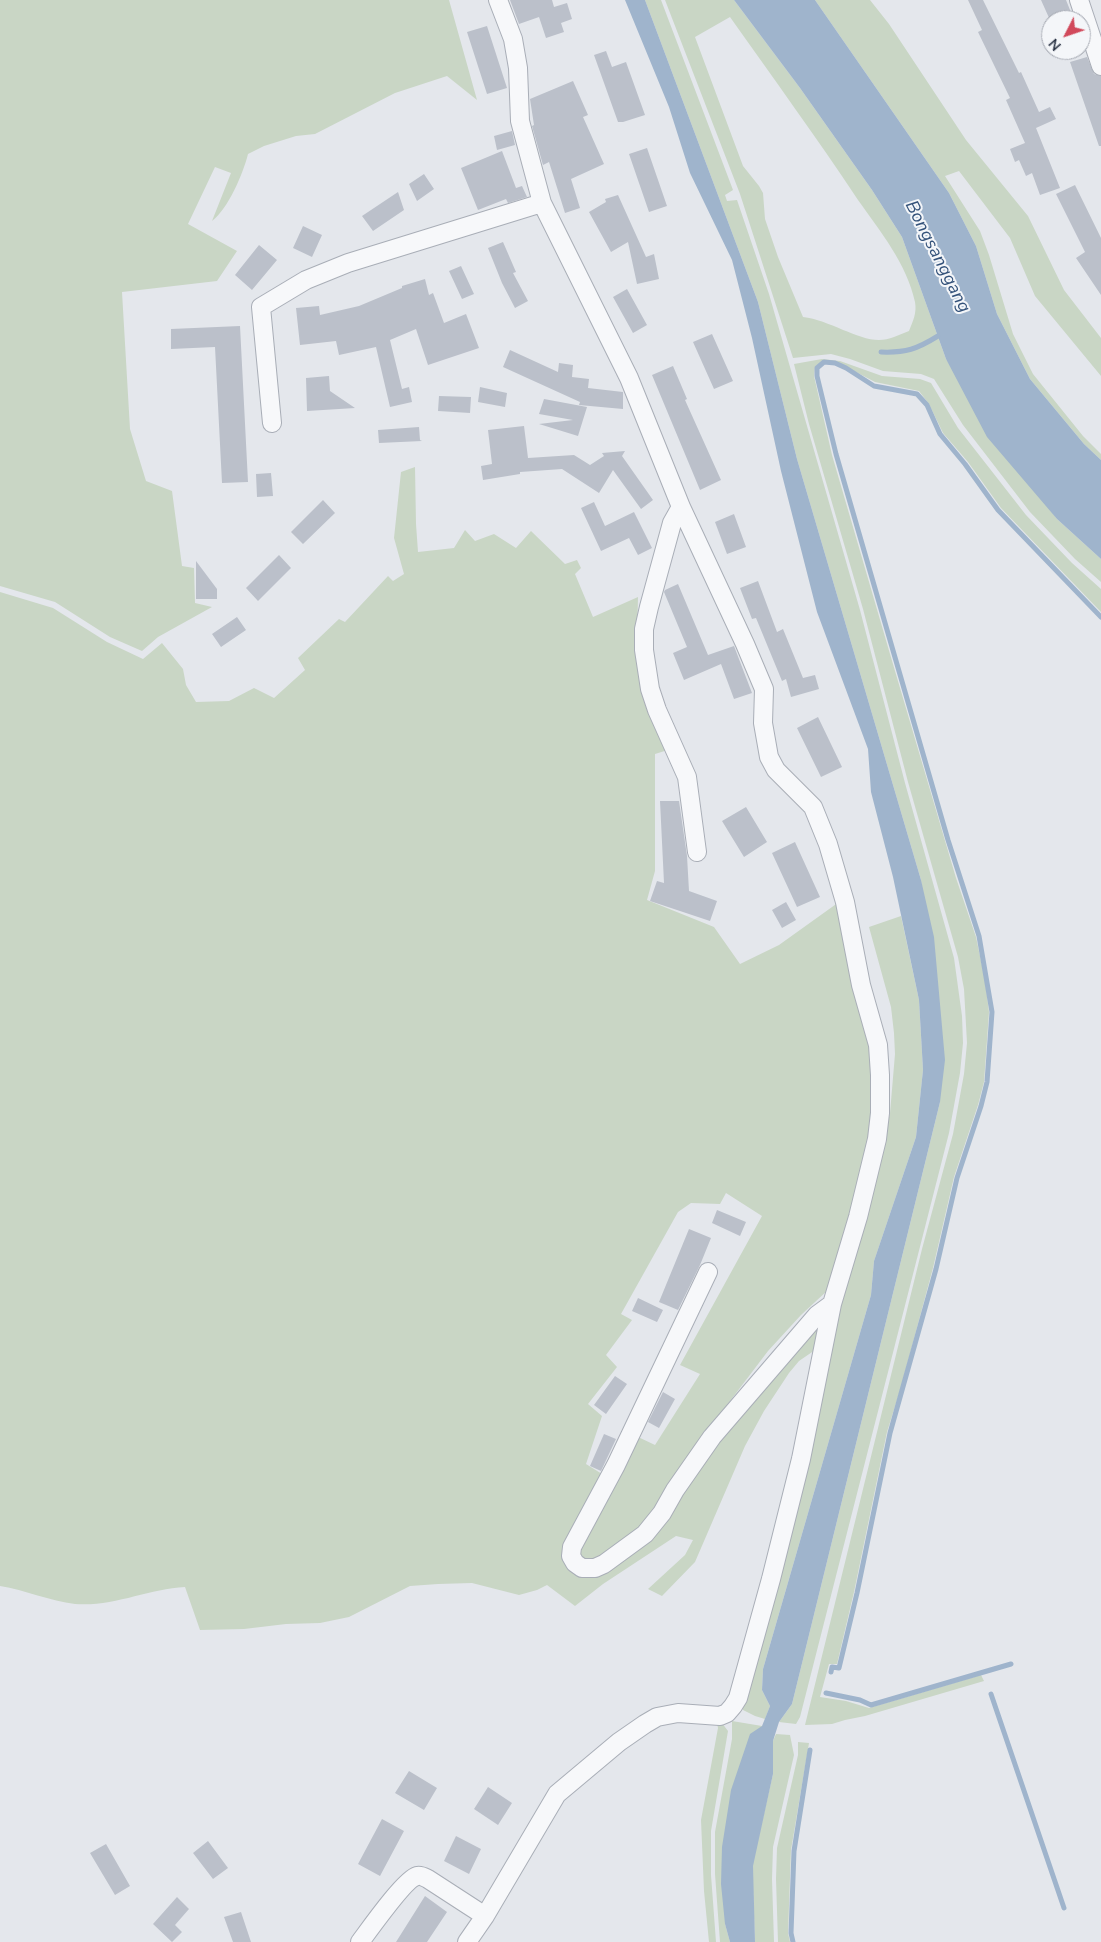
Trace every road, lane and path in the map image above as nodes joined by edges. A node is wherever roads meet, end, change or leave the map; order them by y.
1 (498, 0) edge
2 (1079, 0) edge
3 (1101, 66) edge
4 (542, 203) junction
5 (272, 422) dead end
6 (681, 507) junction
7 (697, 852) dead end
8 (708, 1272) dead end
9 (832, 1304) junction
10 (484, 1916) junction
11 (360, 1942) edge
12 (467, 1942) edge

1 - 4 street
2 - 3 street
4 - 5 street
4 - 6 street
6 - 7 street
6 - 9 street
8 - 9 street
9 - 10 street
10 - 11 street
10 - 12 street

